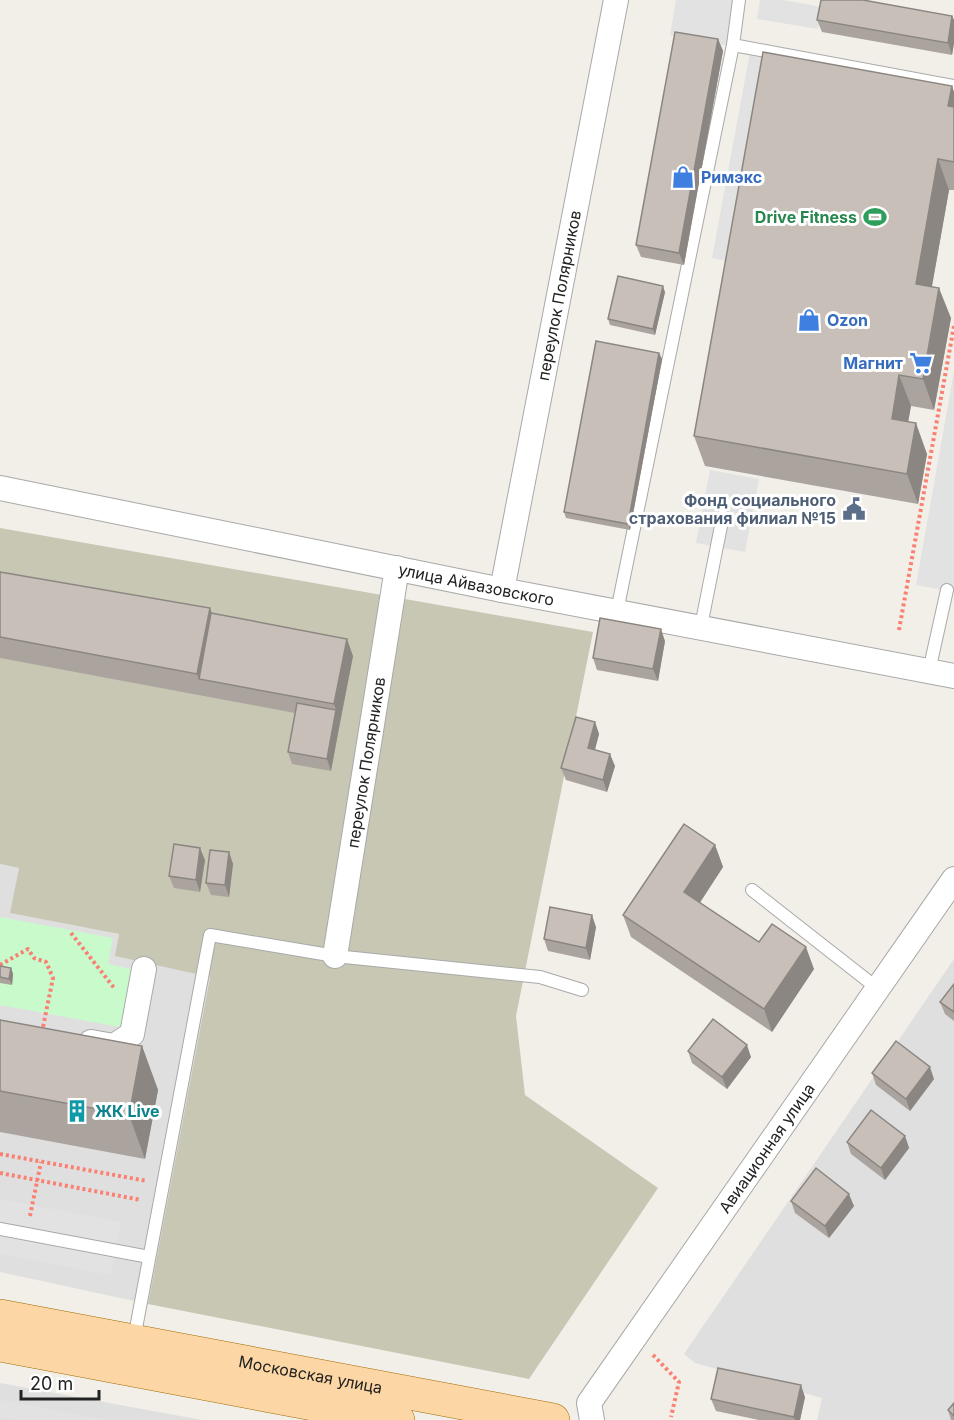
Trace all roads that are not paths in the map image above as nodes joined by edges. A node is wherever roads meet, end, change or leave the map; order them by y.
1 (616, 0) edge
2 (739, 0) edge
3 (733, 45) junction
4 (954, 86) edge
5 (0, 488) edge
6 (723, 516) dead end
7 (397, 568) junction
8 (502, 590) junction
9 (947, 590) dead end
10 (617, 610) junction
11 (701, 626) junction
12 (929, 671) junction
13 (954, 676) edge
14 (954, 879) edge
15 (752, 890) dead end
16 (334, 956) junction
17 (144, 969) dead end
18 (877, 988) junction
19 (582, 990) dead end
20 (42, 1033) edge
21 (0, 1229) edge
22 (149, 1257) junction
23 (0, 1316) edge
24 (134, 1341) junction
25 (0, 1345) edge
26 (302, 1411) edge
27 (398, 1420) edge
28 (553, 1420) edge
29 (592, 1420) edge

1 - 8 street, переулок Полярников
2 - 3 lane
3 - 4 lane
3 - 10 lane
5 - 7 street, улица Айвазовского
6 - 11 lane
7 - 8 street, улица Айвазовского
7 - 16 street, переулок Полярников
8 - 10 street, улица Айвазовского
9 - 12 lane
10 - 11 street, улица Айвазовского
11 - 12 street, улица Айвазовского
12 - 13 street, улица Айвазовского
14 - 18 street, Авиационная улица
15 - 18 lane
16 - 19 lane
16 - 22 lane
17 - 20 street
18 - 29 street, Авиационная улица
21 - 22 lane
22 - 24 lane
23 - 24 main road, Московская улица
24 - 28 main road, Московская улица
25 - 26 main road, Московская улица
26 - 27 main road, Московская улица

